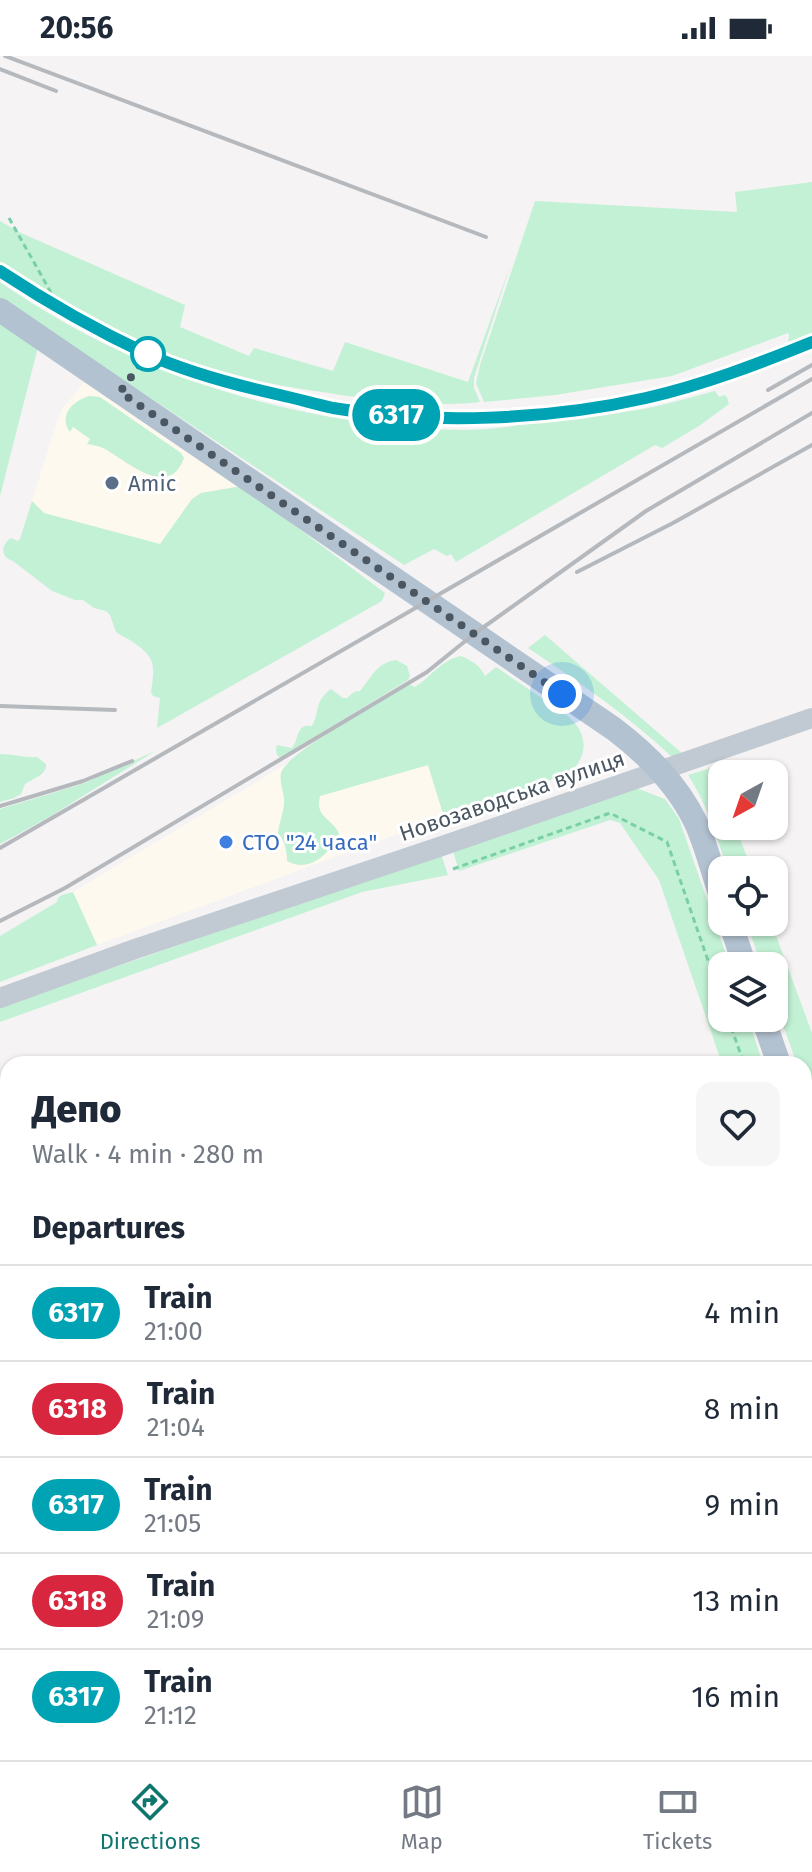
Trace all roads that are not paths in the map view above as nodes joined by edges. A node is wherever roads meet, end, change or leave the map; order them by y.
1 (0, 310) edge
2 (812, 718) edge
3 (660, 771) junction
4 (708, 858) edge
5 (0, 998) edge
6 (768, 1032) edge
7 (776, 1056) edge

1 - 3 main road
2 - 3 street, Новозаводська вулиця
3 - 4 main road
3 - 5 street, Новозаводська вулиця
6 - 7 main road

